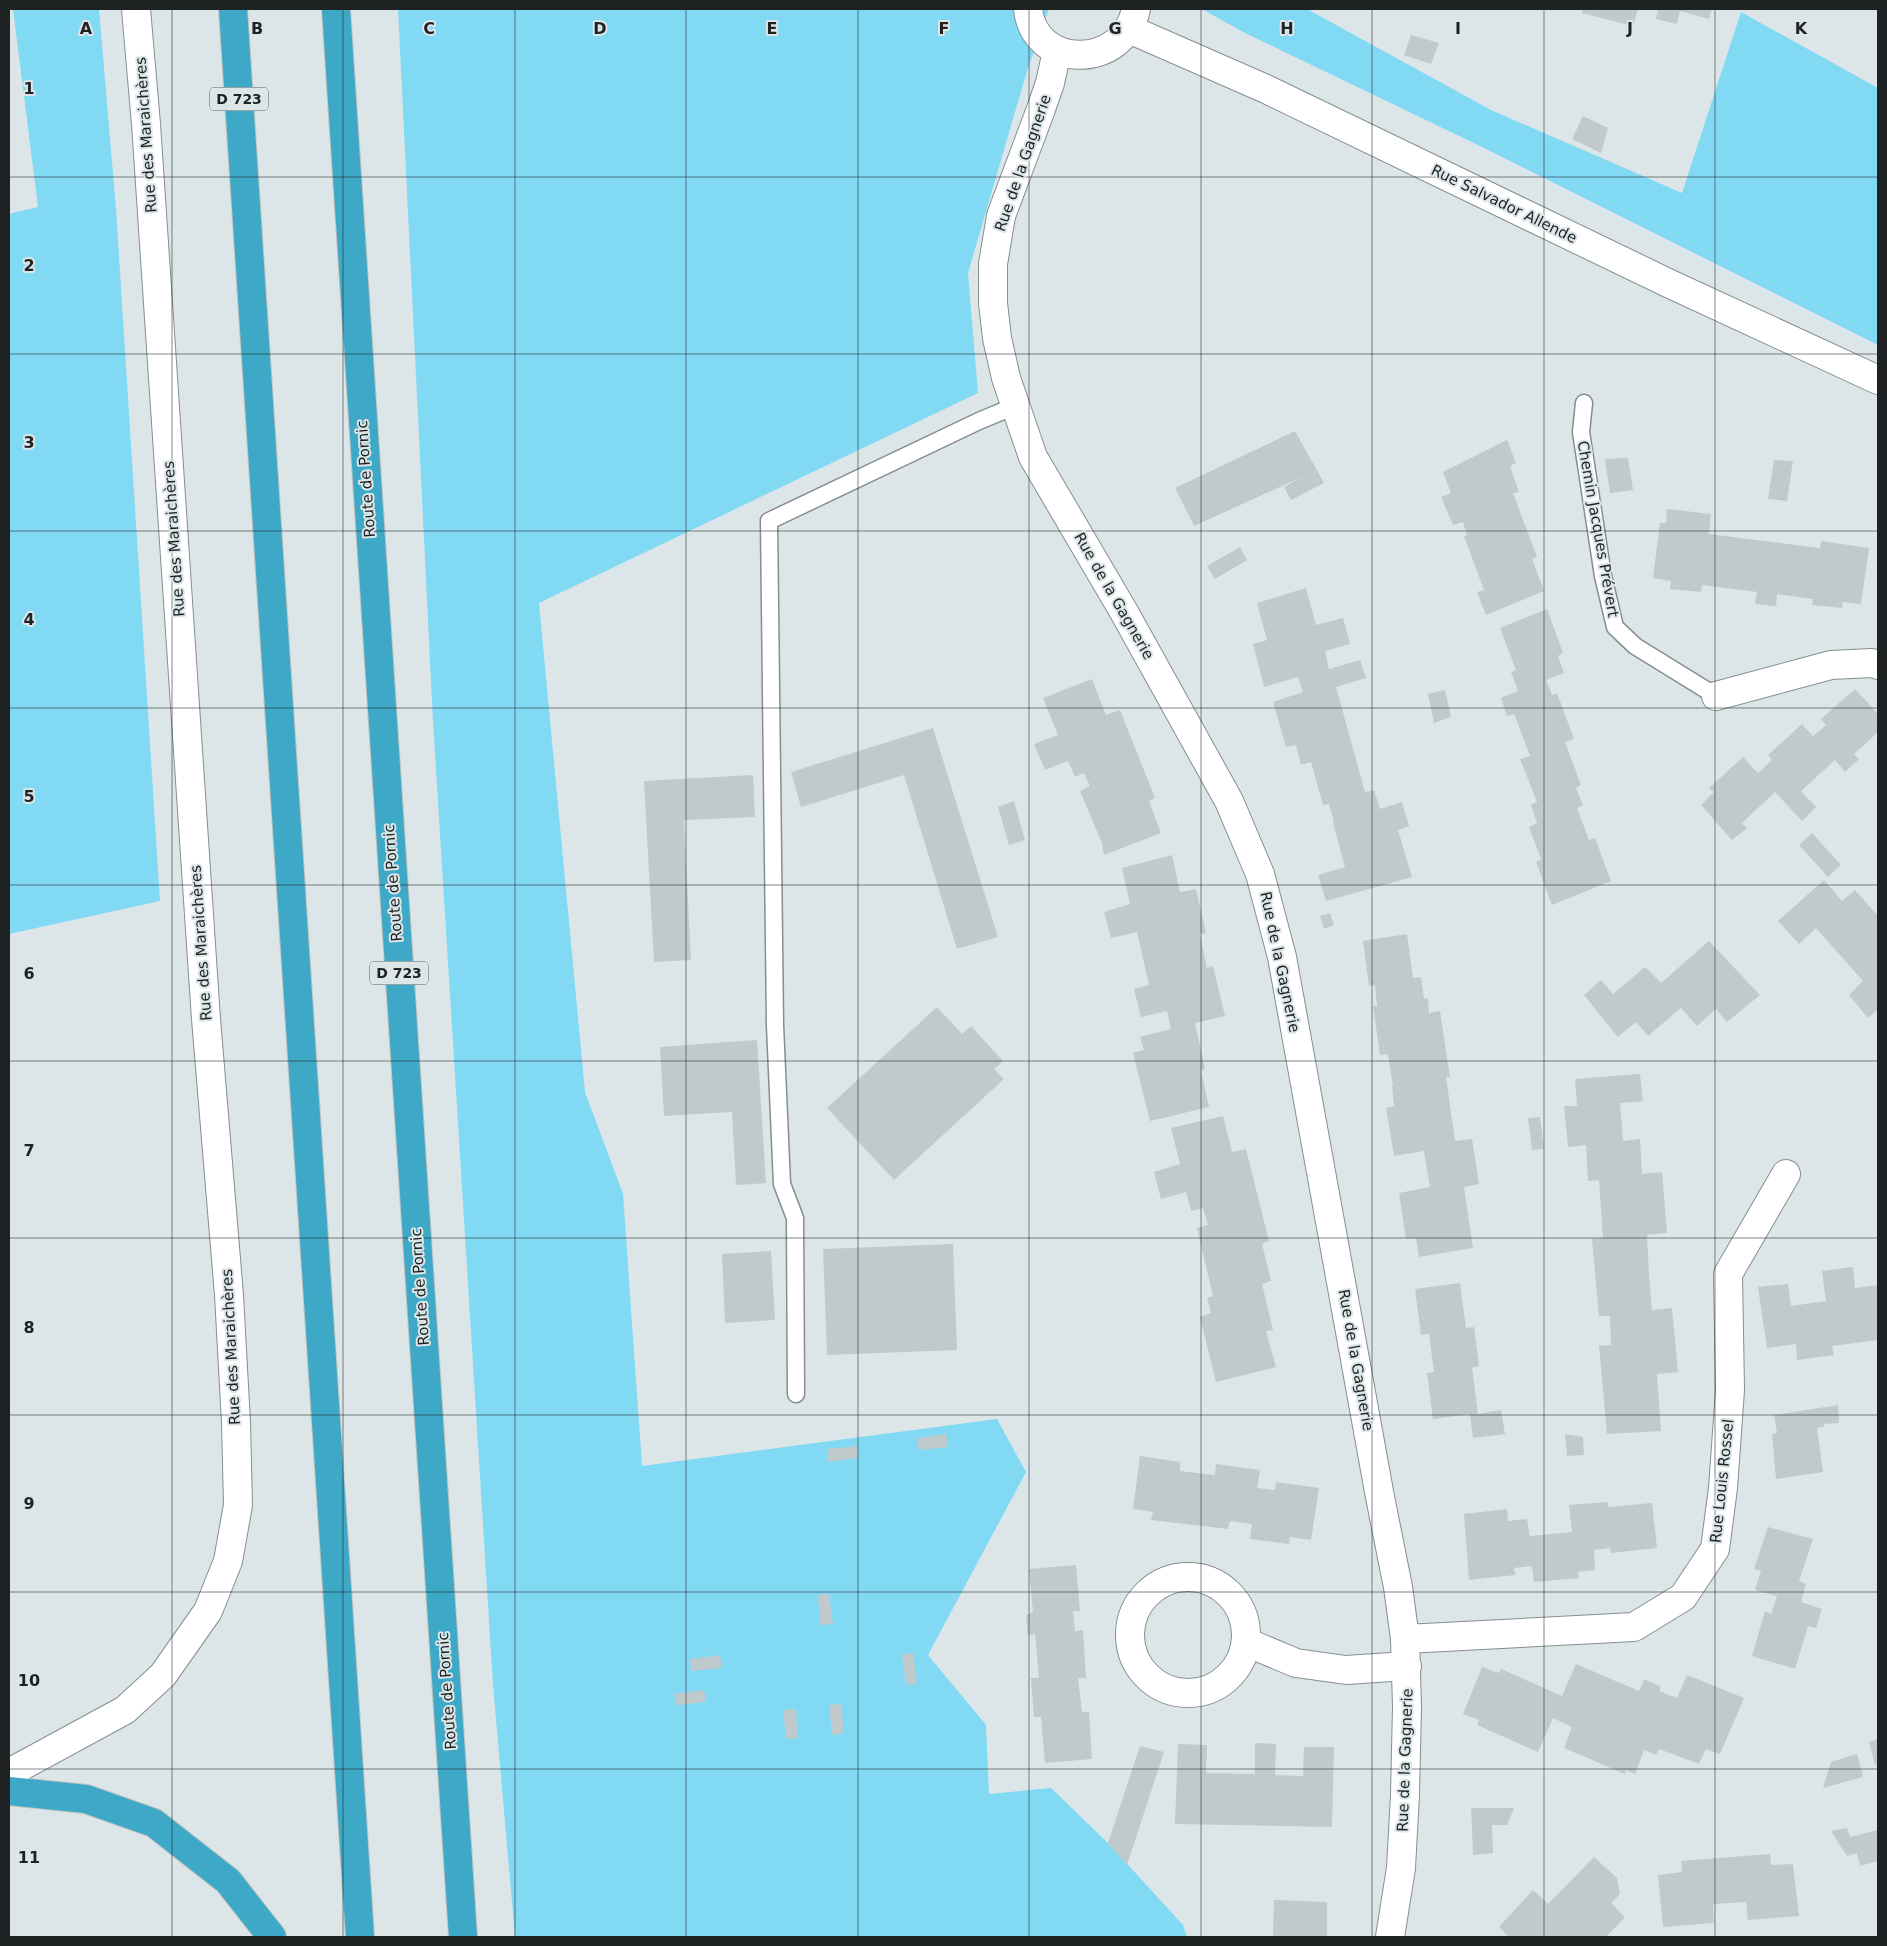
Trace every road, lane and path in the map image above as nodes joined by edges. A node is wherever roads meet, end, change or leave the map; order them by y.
1 (136, 9) edge
2 (233, 9) edge
3 (336, 9) edge
4 (1028, 9) edge
5 (1132, 19) edge
6 (1057, 50) junction
7 (1878, 380) edge
8 (1584, 403) dead end
9 (1015, 406) junction
10 (1878, 665) edge
11 (1716, 696) joint
12 (1786, 1174) dead end
13 (796, 1394) dead end
14 (1405, 1639) junction
15 (1246, 1642) junction
16 (1407, 1666) junction
17 (9, 1773) edge
18 (9, 1791) edge
19 (272, 1937) edge
20 (360, 1937) edge
21 (463, 1937) edge
22 (1390, 1937) edge

1 - 17 street, Rue des Maraichères
2 - 20 highway, D 723
3 - 21 highway, Route de Pornic / D 723
4 - 6 street
5 - 6 street
5 - 7 street, Rue Salvador Allende
6 - 9 street, Rue de la Gagnerie
8 - 11 lane, Chemin Jacques Prévert
9 - 13 lane
9 - 14 street, Rue de la Gagnerie
10 - 11 street
12 - 14 street, Rue Louis Rossel
14 - 16 street, Rue de la Gagnerie
15 - 15 street
15 - 16 street
16 - 22 street, Rue de la Gagnerie
18 - 19 highway

